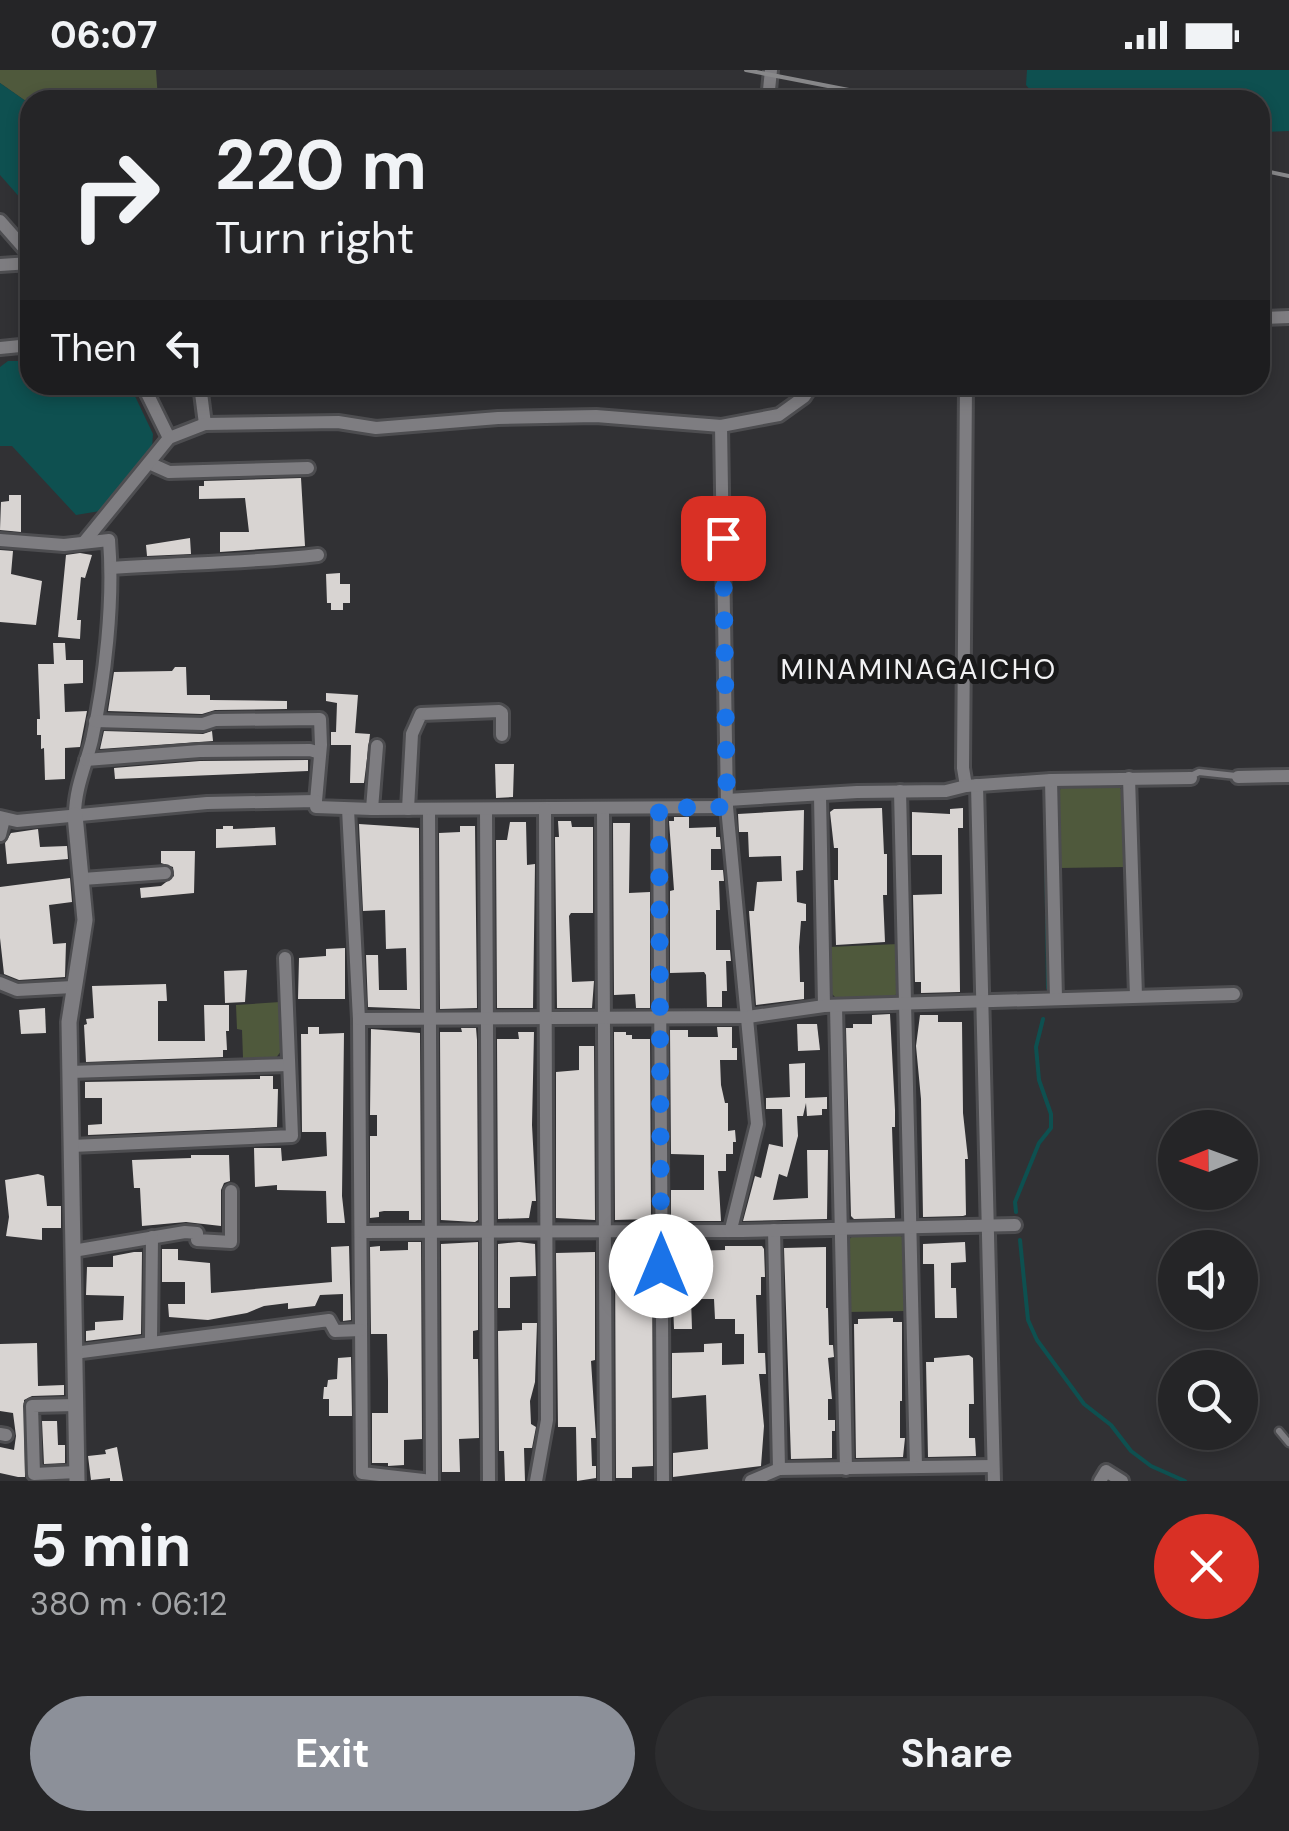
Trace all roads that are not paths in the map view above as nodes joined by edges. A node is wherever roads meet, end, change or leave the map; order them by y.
1 (0, 220) edge
2 (20, 243) edge
3 (148, 395) edge
4 (201, 395) edge
5 (805, 395) edge
6 (966, 395) edge
7 (205, 424) junction
8 (721, 426) junction
9 (169, 438) junction
10 (149, 464) junction
11 (308, 468) dead end
12 (0, 540) edge
13 (85, 540) junction
14 (318, 555) dead end
15 (111, 568) junction
16 (95, 721) junction
17 (502, 735) dead end
18 (377, 746) dead end
19 (320, 753) junction
20 (86, 760) junction
21 (1238, 776) joint
22 (1289, 776) edge
23 (1129, 778) junction
24 (1191, 778) joint
25 (1051, 780) junction
26 (972, 785) junction
27 (900, 791) junction
28 (820, 796) junction
29 (316, 801) junction
30 (727, 804) junction
31 (348, 808) junction
32 (429, 808) junction
33 (603, 808) junction
34 (659, 808) junction
35 (372, 809) junction
36 (408, 809) junction
37 (486, 809) junction
38 (544, 809) junction
39 (75, 814) junction
40 (2, 818) edge
41 (0, 835) edge
42 (164, 873) dead end
43 (83, 879) junction
44 (285, 958) dead end
45 (0, 982) edge
46 (74, 986) junction
47 (1234, 994) dead end
48 (1136, 996) junction
49 (1056, 998) junction
50 (982, 1002) junction
51 (906, 1004) junction
52 (830, 1006) junction
53 (748, 1017) junction
54 (359, 1018) junction
55 (488, 1018) junction
56 (546, 1018) junction
57 (604, 1018) junction
58 (660, 1018) junction
59 (430, 1019) junction
60 (290, 1065) junction
61 (70, 1072) junction
62 (72, 1146) junction
63 (231, 1191) dead end
64 (1015, 1225) dead end
65 (987, 1226) junction
66 (911, 1227) junction
67 (731, 1229) junction
68 (840, 1229) junction
69 (546, 1230) junction
70 (605, 1230) junction
71 (661, 1230) junction
72 (774, 1230) junction
73 (431, 1231) junction
74 (488, 1231) junction
75 (361, 1232) junction
76 (152, 1237) junction
77 (72, 1251) junction
78 (361, 1330) junction
79 (151, 1340) junction
80 (74, 1353) junction
81 (76, 1404) junction
82 (1279, 1431) dead end
83 (1289, 1443) edge
84 (993, 1466) junction
85 (916, 1467) junction
86 (779, 1469) junction
87 (846, 1469) junction
88 (77, 1476) edge
89 (488, 1481) edge
90 (536, 1481) edge
91 (606, 1481) edge
92 (662, 1481) edge
93 (751, 1481) edge
94 (994, 1481) edge
95 (1100, 1481) edge
96 (1122, 1481) edge

1 - 2 street
3 - 9 street
4 - 7 street
5 - 8 street
6 - 26 street
7 - 8 street
7 - 9 street
8 - 30 street
9 - 10 street
10 - 11 street
10 - 13 street
12 - 13 street
13 - 15 street
14 - 15 street
15 - 16 street
16 - 19 street
16 - 20 street
17 - 36 street
18 - 35 street
19 - 20 street
19 - 29 street
20 - 39 street
21 - 22 street
21 - 24 lane
23 - 24 street
23 - 25 street
23 - 48 street
25 - 26 street
25 - 49 street
26 - 27 street
26 - 50 street
27 - 28 street
27 - 51 street
28 - 30 street
28 - 52 street
29 - 31 street
29 - 39 street
30 - 34 street
30 - 53 street
31 - 35 street
31 - 54 street
32 - 36 street
32 - 37 street
32 - 59 street
33 - 34 street
33 - 38 street
33 - 57 street
34 - 58 street
35 - 36 street
37 - 38 street
37 - 55 street
38 - 56 street
39 - 40 street
39 - 43 street
40 - 41 street
42 - 43 street
43 - 46 street
44 - 60 street
45 - 46 street
46 - 61 street
47 - 48 street
48 - 49 street
49 - 50 street
50 - 51 street
50 - 65 street
51 - 52 street
51 - 66 street
52 - 53 street
52 - 68 street
53 - 58 street
53 - 67 street
54 - 59 street
54 - 75 street
55 - 56 street
55 - 59 street
55 - 74 street
56 - 57 street
56 - 69 street
57 - 58 street
57 - 70 street
58 - 71 street
59 - 73 street
60 - 61 street
60 - 62 street
61 - 62 street
62 - 77 street
63 - 76 street
64 - 65 street
65 - 66 street
65 - 84 street
66 - 68 street
66 - 85 street
67 - 71 street
67 - 72 street
68 - 72 street
68 - 87 street
69 - 70 street
69 - 74 street
69 - 90 street
70 - 71 street
70 - 91 street
71 - 92 street
72 - 86 street
73 - 74 street
73 - 75 street
73 - 78 street
74 - 89 street
75 - 78 street
76 - 77 street
76 - 79 street
77 - 80 street
78 - 79 street
79 - 80 street
80 - 81 street
81 - 88 street
81 - 88 street
82 - 83 lane
84 - 85 street
84 - 94 street
85 - 87 street
86 - 87 street
86 - 93 street
95 - 96 street

